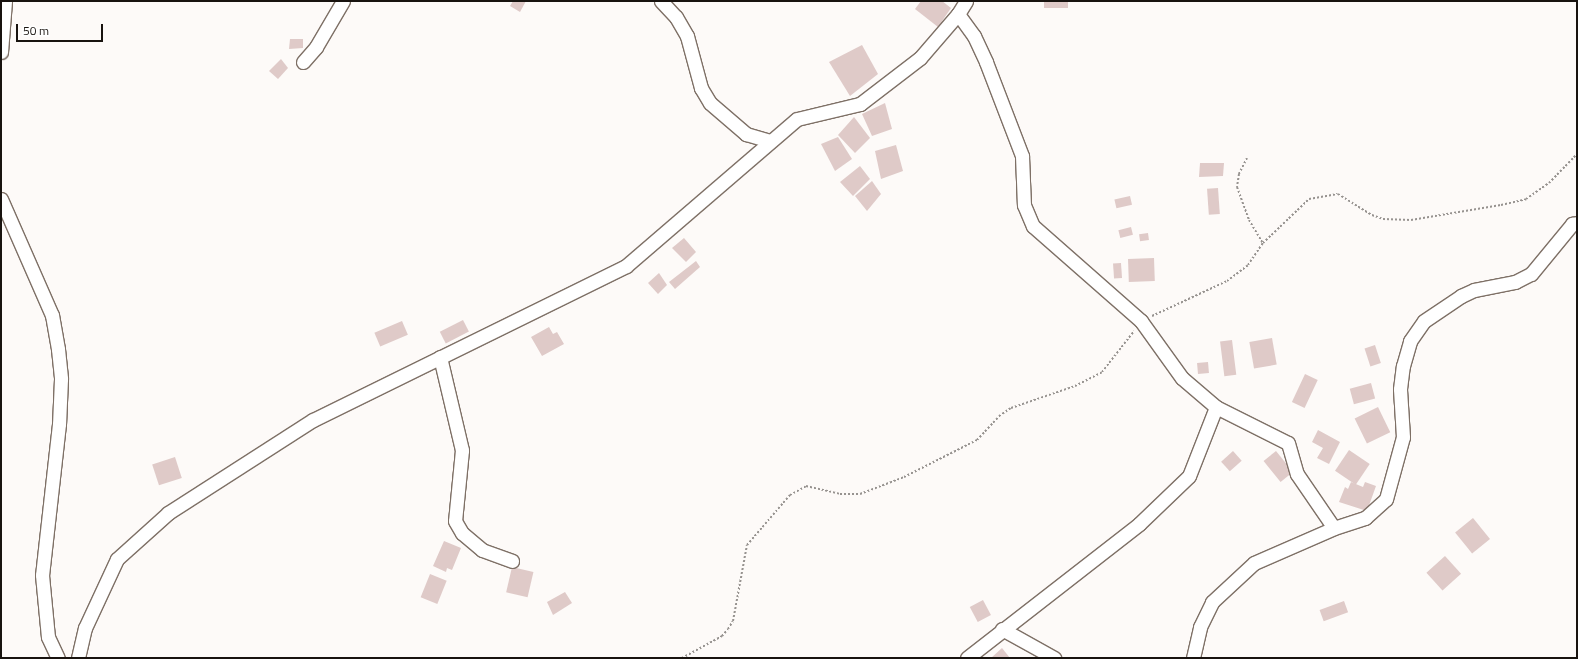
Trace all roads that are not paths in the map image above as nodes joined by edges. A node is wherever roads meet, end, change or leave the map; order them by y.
1 (5, 1) edge
2 (343, 1) edge
3 (661, 1) edge
4 (966, 1) edge
5 (958, 14) junction
6 (1, 52) edge
7 (303, 62) dead end
8 (770, 141) junction
9 (1, 199) edge
10 (1577, 223) edge
11 (440, 357) junction
12 (1216, 407) junction
13 (1334, 528) junction
14 (512, 562) dead end
15 (1002, 629) junction
16 (58, 658) edge
17 (78, 658) edge
18 (967, 658) edge
19 (1054, 658) edge
20 (1193, 658) edge

1 - 6 street
2 - 7 street
3 - 8 street
4 - 5 street
5 - 8 street
5 - 12 street
8 - 11 street
9 - 16 street
10 - 13 street
11 - 14 street
11 - 17 street
12 - 13 street
12 - 15 street
13 - 20 street
15 - 18 street
15 - 19 street

